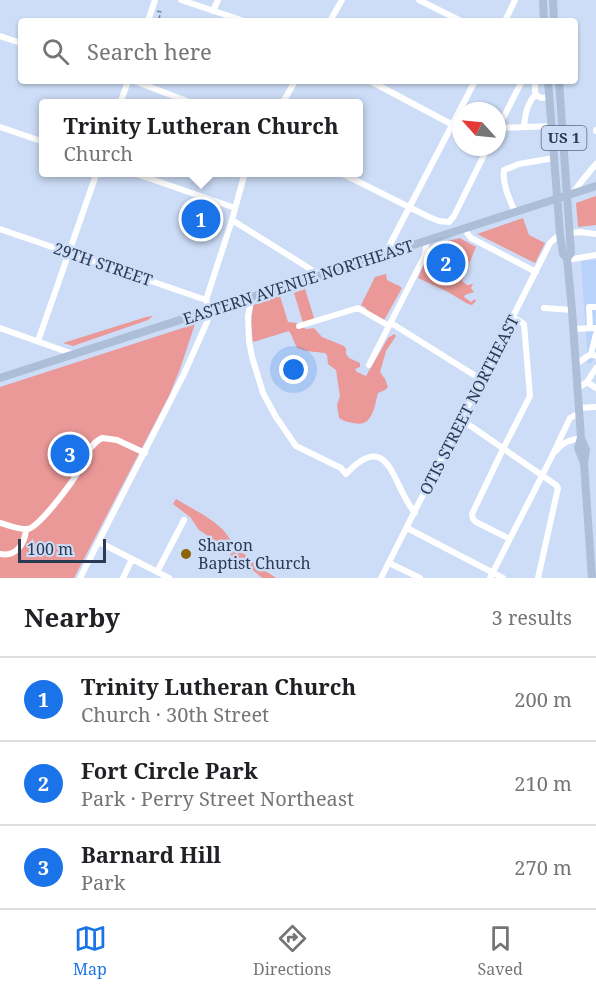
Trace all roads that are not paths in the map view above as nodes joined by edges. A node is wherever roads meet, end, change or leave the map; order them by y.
1 (155, 0) edge
2 (181, 0) edge
3 (218, 0) edge
4 (342, 0) edge
5 (419, 0) edge
6 (515, 0) edge
7 (543, 0) edge
8 (553, 0) edge
9 (213, 11) junction
10 (149, 18) edge
11 (235, 18) edge
12 (332, 18) edge
13 (454, 18) edge
14 (506, 18) edge
15 (544, 18) edge
16 (554, 18) edge
17 (0, 36) edge
18 (18, 42) edge
19 (127, 84) edge
20 (142, 84) edge
21 (293, 84) edge
22 (376, 84) edge
23 (473, 84) edge
24 (520, 84) edge
25 (535, 84) edge
26 (548, 84) edge
27 (559, 84) edge
28 (536, 94) junction
29 (549, 97) junction
30 (122, 99) edge
31 (182, 99) edge
32 (285, 99) edge
33 (464, 102) edge
34 (506, 112) edge
35 (452, 123) edge
36 (452, 126) edge
37 (552, 126) junction
38 (0, 127) edge
39 (524, 127) junction
40 (506, 128) edge
41 (39, 140) edge
42 (484, 156) edge
43 (554, 158) junction
44 (596, 164) edge
45 (95, 177) edge
46 (145, 177) edge
47 (244, 177) edge
48 (349, 177) edge
49 (596, 186) edge
50 (571, 194) junction
51 (557, 199) junction
52 (409, 207) junction
53 (235, 208) junction
54 (515, 212) junction
55 (232, 220) junction
56 (0, 229) edge
57 (464, 229) junction
58 (570, 233) junction
59 (560, 234) junction
60 (596, 234) edge
61 (427, 240) junction
62 (69, 252) junction
63 (385, 254) junction
64 (596, 255) edge
65 (567, 259) junction
66 (536, 272) junction
67 (320, 275) junction
68 (252, 297) junction
69 (206, 300) junction
70 (544, 308) dead end
71 (596, 308) edge
72 (210, 310) junction
73 (572, 310) junction
74 (513, 317) junction
75 (390, 324) junction
76 (299, 326) dead end
77 (0, 328) edge
78 (593, 328) edge
79 (573, 329) junction
80 (596, 334) edge
81 (38, 341) junction
82 (74, 354) junction
83 (594, 355) edge
84 (576, 364) junction
85 (369, 365) dead end
86 (596, 368) edge
87 (0, 378) edge
88 (482, 380) junction
89 (587, 382) junction
90 (596, 388) edge
91 (577, 389) junction
92 (596, 407) edge
93 (579, 410) junction
94 (462, 420) junction
95 (581, 438) junction
96 (503, 449) junction
97 (145, 453) junction
98 (552, 456) junction
99 (542, 475) junction
100 (415, 513) junction
101 (184, 520) dead end
102 (0, 523) edge
103 (407, 528) junction
104 (26, 529) junction
105 (510, 539) junction
106 (99, 542) junction
107 (0, 554) edge
108 (132, 559) junction
109 (389, 562) junction
110 (158, 572) junction
111 (491, 575) edge
112 (80, 578) edge
113 (123, 578) edge
114 (169, 578) edge
115 (381, 578) edge
116 (420, 578) edge
117 (503, 578) edge
118 (538, 578) edge
119 (592, 578) edge

1 - 10 street
2 - 9 street
3 - 9 street
4 - 12 street
5 - 13 street
6 - 14 street
7 - 15 main road
8 - 16 main road
9 - 11 street
17 - 18 street
19 - 30 street
20 - 31 street
21 - 32 street
22 - 35 street
23 - 33 street
24 - 34 street
25 - 28 street
26 - 29 main road, US 1
27 - 50 main road, US 1
28 - 29 street
28 - 39 street
29 - 37 main road, US 1
36 - 52 street
37 - 39 street
37 - 43 main road, US 1
38 - 41 street
39 - 40 street
42 - 52 street
43 - 51 main road, US 1
43 - 54 street
44 - 50 street
45 - 62 street
46 - 53 street
47 - 53 street
48 - 52 street
49 - 50 main road, EASTERN AVENUE NORTHEAST
50 - 51 main road, EASTERN AVENUE NORTHEAST
50 - 58 main road, US 1
51 - 54 main road, EASTERN AVENUE NORTHEAST
51 - 59 main road, US 1
52 - 63 street
53 - 55 street
54 - 57 main road, EASTERN AVENUE NORTHEAST
55 - 67 street
55 - 69 street
56 - 62 street, 29TH STREET
57 - 61 main road, EASTERN AVENUE NORTHEAST
57 - 66 street
58 - 60 street
58 - 65 main road, US 1
59 - 65 main road, US 1
59 - 66 street, OTIS STREET NORTHEAST
61 - 63 main road, EASTERN AVENUE NORTHEAST
61 - 75 street
62 - 69 street, 29TH STREET
62 - 81 street
63 - 67 main road, EASTERN AVENUE NORTHEAST
64 - 65 street
65 - 73 main road, US 1
66 - 74 street, OTIS STREET NORTHEAST
67 - 68 main road, EASTERN AVENUE NORTHEAST
68 - 72 main road, EASTERN AVENUE NORTHEAST
68 - 100 street
69 - 72 street
70 - 73 street
71 - 78 street
72 - 82 main road, EASTERN AVENUE NORTHEAST
72 - 97 street
73 - 79 main road, US 1
74 - 88 street, OTIS STREET NORTHEAST
74 - 96 street
75 - 76 street
75 - 85 street
75 - 88 street
77 - 81 street
78 - 79 street
79 - 84 main road, US 1
80 - 83 street
81 - 82 street
82 - 87 main road, EASTERN AVENUE NORTHEAST
83 - 84 street
84 - 91 main road, US 1
86 - 89 street
88 - 94 street, OTIS STREET NORTHEAST
89 - 90 street
89 - 91 street
91 - 93 main road, US 1
92 - 93 street
93 - 95 main road, US 1
93 - 98 street
94 - 96 street
94 - 100 street, OTIS STREET NORTHEAST
95 - 98 street
95 - 119 main road, US 1
96 - 99 street
96 - 105 street
97 - 104 street
97 - 106 street
98 - 99 street
99 - 105 street
99 - 118 street
100 - 103 street, OTIS STREET NORTHEAST
101 - 110 street
102 - 104 street
103 - 109 street, OTIS STREET NORTHEAST
103 - 111 street
104 - 107 street
105 - 111 street
106 - 108 street
106 - 112 street
108 - 110 street
108 - 113 street
109 - 115 street, OTIS STREET NORTHEAST
109 - 116 street
110 - 114 street
111 - 117 street

